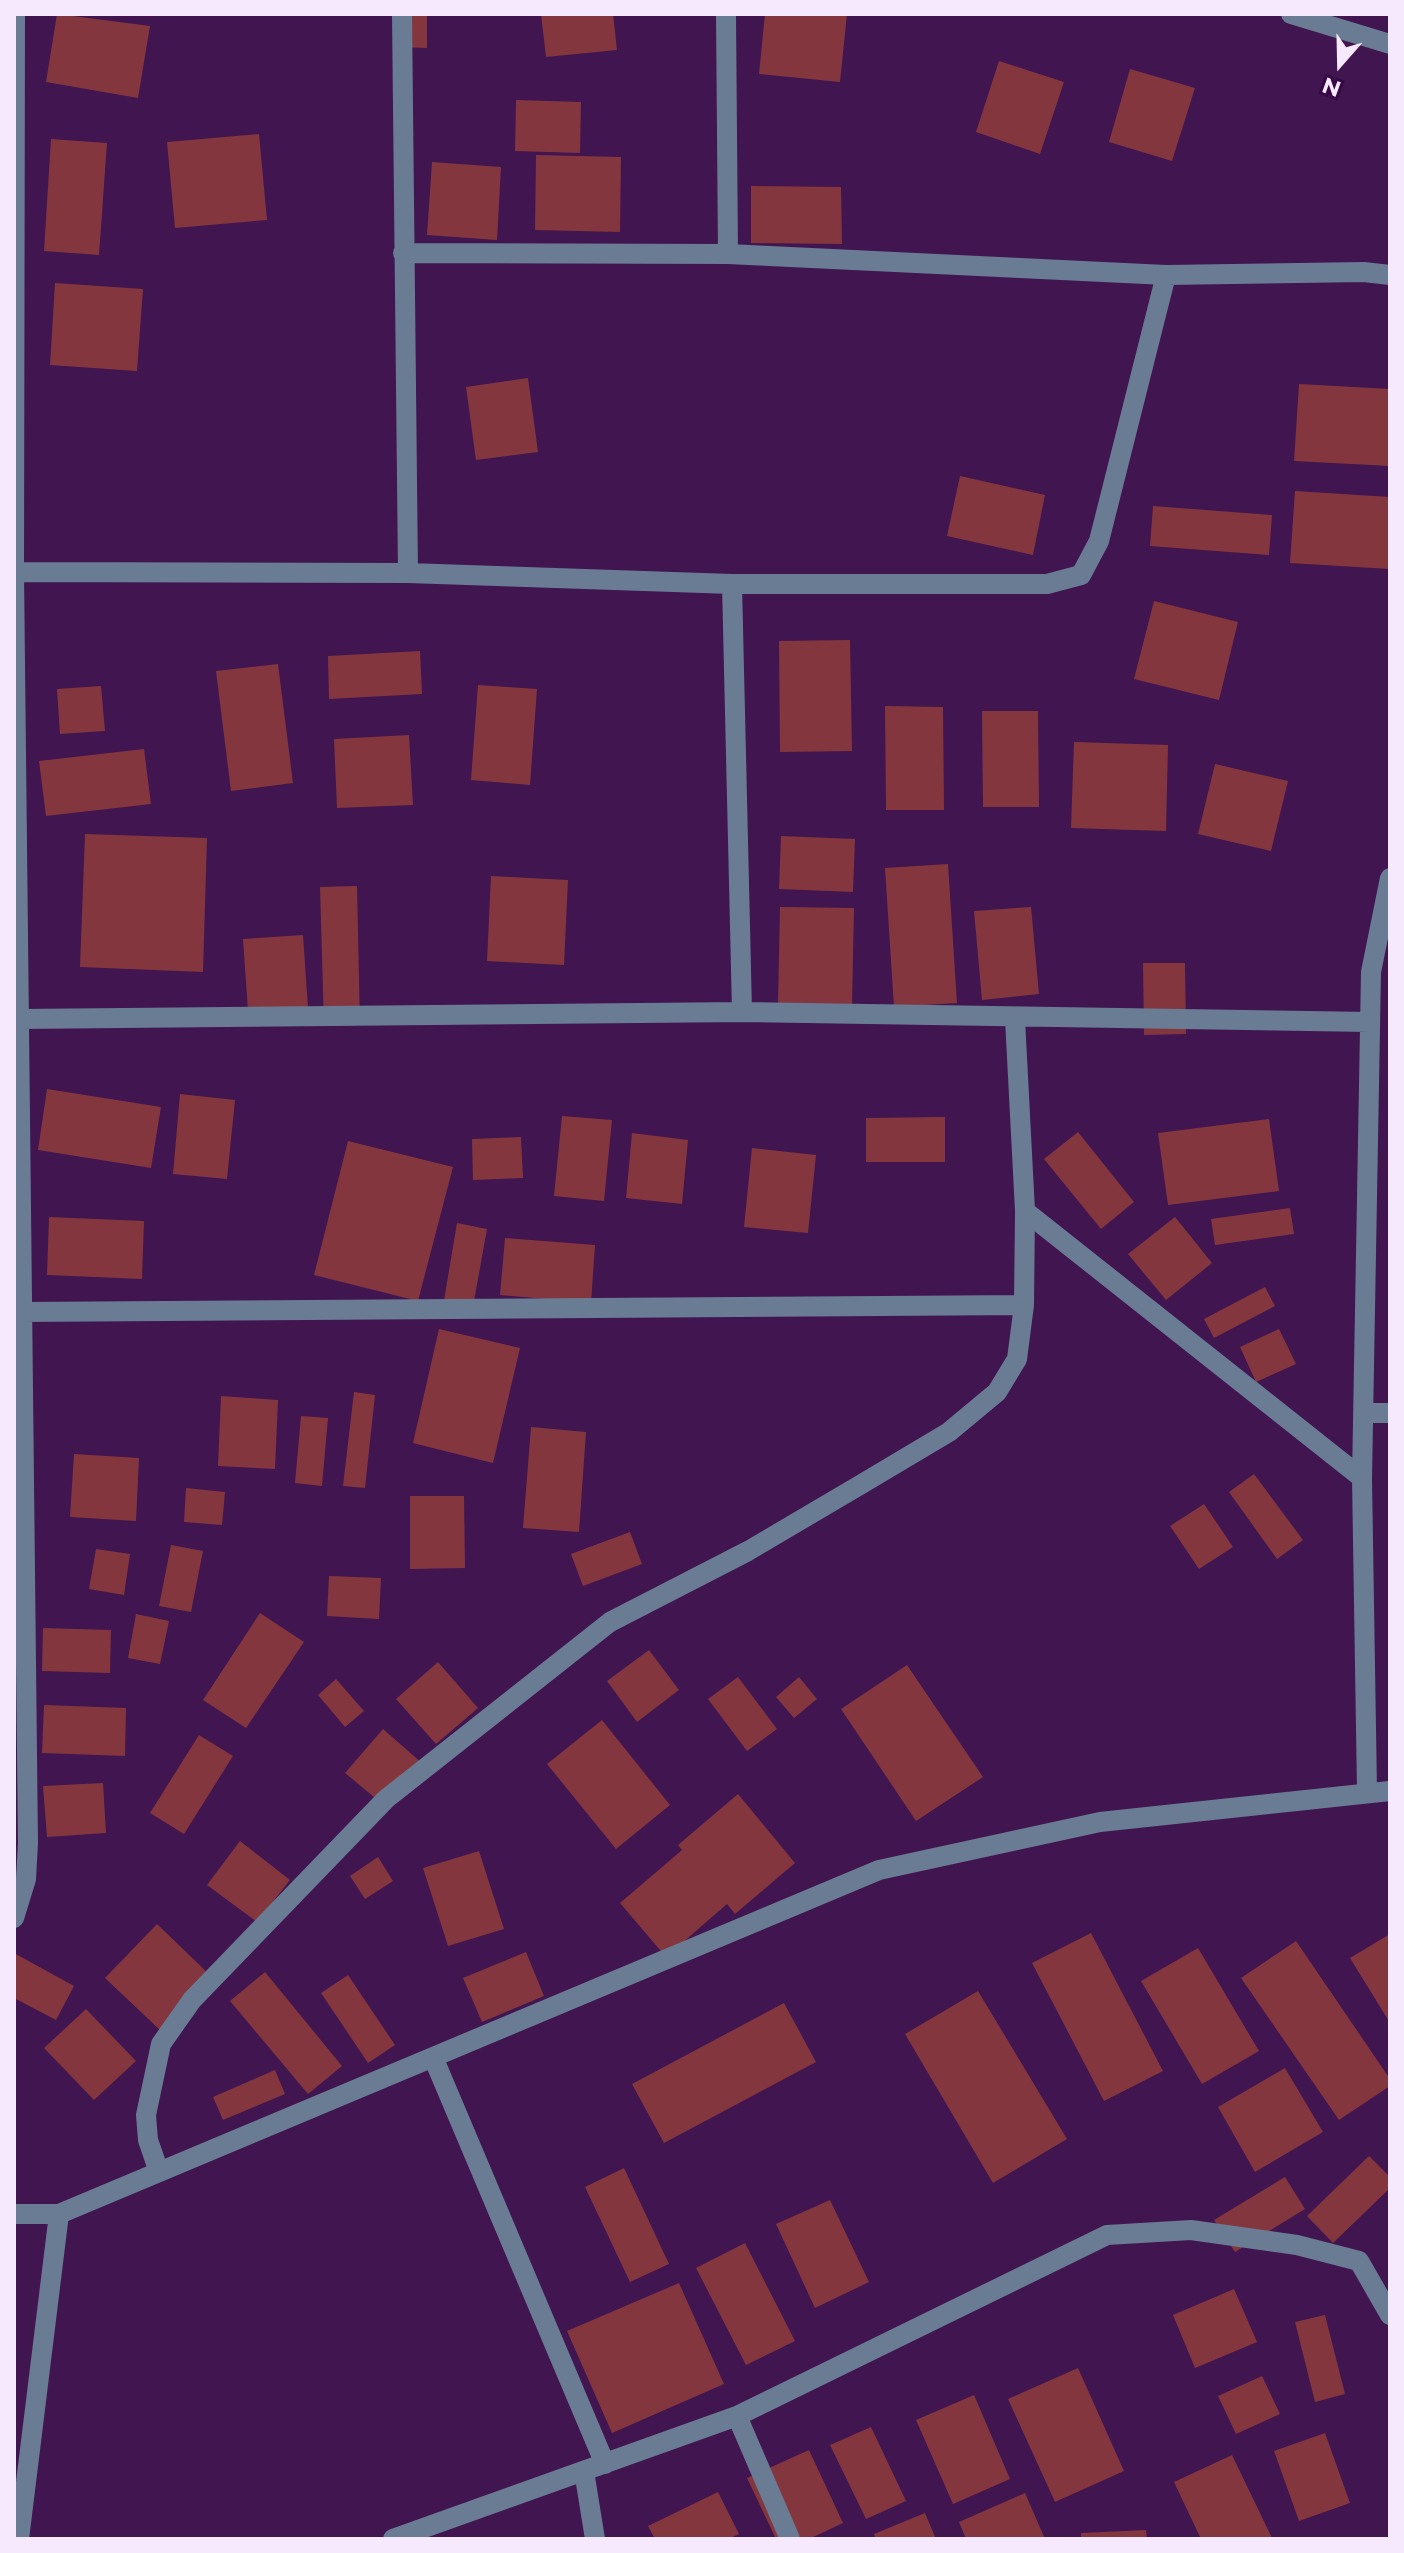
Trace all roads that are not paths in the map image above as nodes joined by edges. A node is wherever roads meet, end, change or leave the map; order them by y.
1 (15, 14) edge
2 (402, 14) edge
3 (726, 14) edge
4 (1291, 14) edge
5 (1390, 44) edge
6 (403, 253) junction
7 (728, 254) junction
8 (1166, 275) junction
9 (1390, 275) edge
10 (14, 572) edge
11 (408, 573) junction
12 (732, 584) junction
13 (1390, 878) edge
14 (742, 1012) junction
15 (20, 1019) junction
16 (1015, 1019) junction
17 (1370, 1022) junction
18 (1025, 1211) junction
19 (1024, 1305) junction
20 (21, 1312) junction
21 (1363, 1413) junction
22 (1390, 1413) edge
23 (1362, 1478) junction
24 (18, 1606) edge
25 (1367, 1791) junction
26 (1390, 1791) edge
27 (20, 1878) edge
28 (14, 1918) edge
29 (433, 2057) junction
30 (159, 2172) junction
31 (14, 2214) edge
32 (59, 2214) junction
33 (1390, 2315) edge
34 (737, 2416) junction
35 (605, 2464) junction
36 (584, 2471) junction
37 (19, 2539) edge
38 (393, 2539) edge
39 (595, 2539) edge
40 (790, 2539) edge

1 - 10 street
2 - 6 street
3 - 7 street
4 - 5 street
6 - 7 street
6 - 11 street
7 - 8 street
8 - 9 street
8 - 12 street
10 - 11 street
10 - 15 street
11 - 12 street
12 - 14 street
13 - 17 street
14 - 15 street
14 - 16 street
15 - 20 street
16 - 17 street
16 - 18 street
17 - 21 street
18 - 19 street
18 - 23 street
19 - 20 street
19 - 30 street
20 - 24 street
21 - 22 street
21 - 23 street
23 - 25 street
24 - 27 street
25 - 26 street
25 - 29 street
27 - 28 street
29 - 30 street
29 - 35 street
30 - 32 street
31 - 32 street
32 - 37 street
33 - 34 street
34 - 35 street
34 - 40 street
35 - 36 street
36 - 38 street
36 - 39 street

